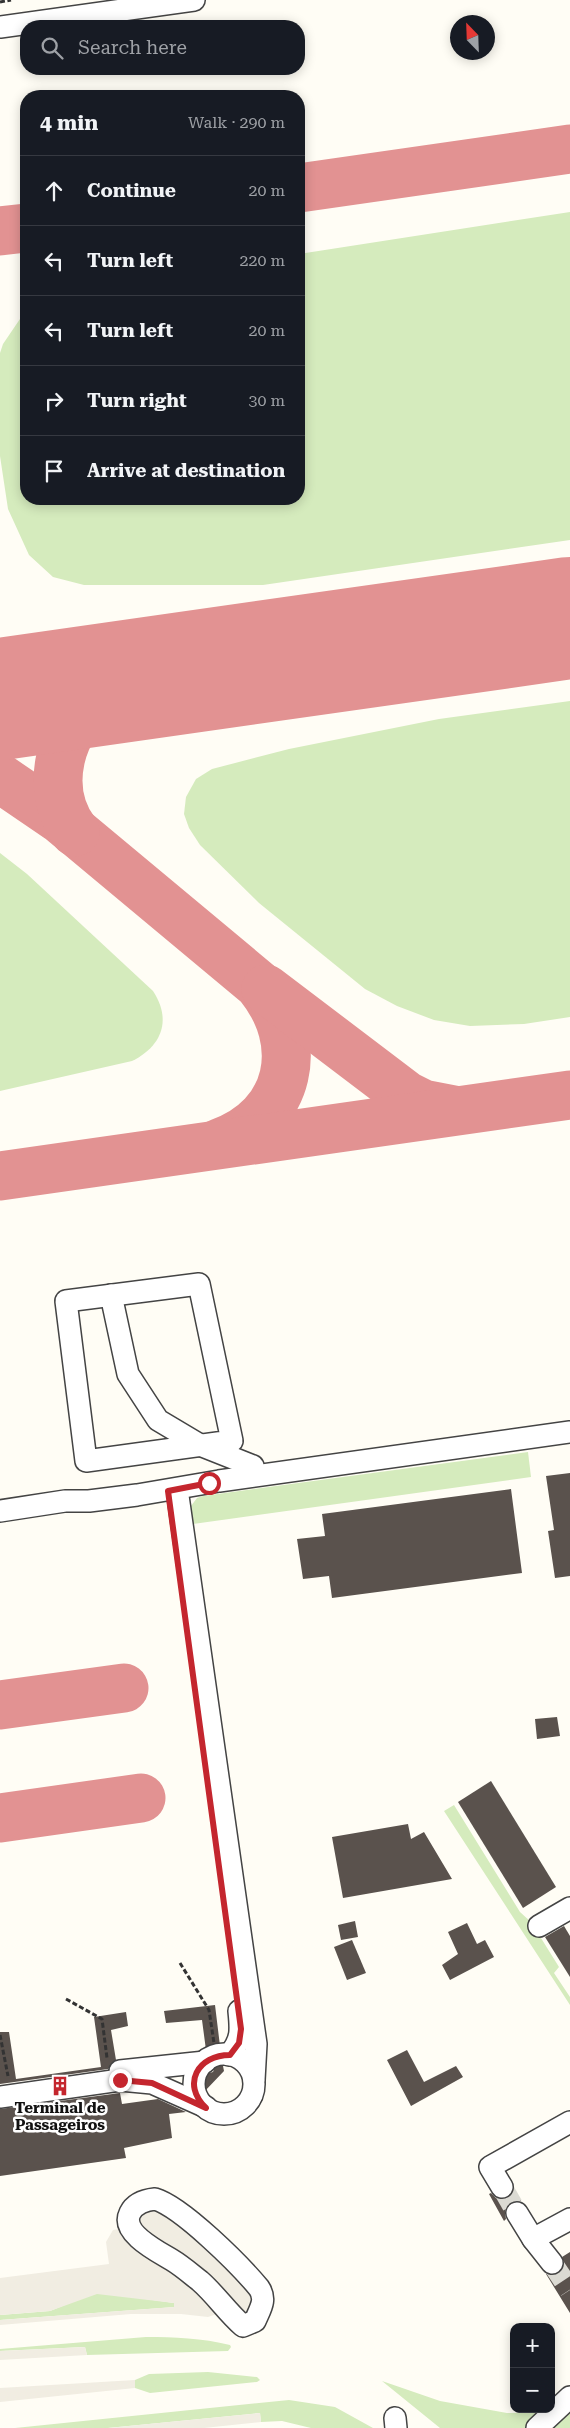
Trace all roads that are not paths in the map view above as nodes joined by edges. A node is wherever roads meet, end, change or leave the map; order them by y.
1 (120, 0) edge
2 (194, 0) edge
3 (0, 17) edge
4 (50, 20) edge
5 (20, 24) edge
6 (0, 27) edge
7 (111, 1295) junction
8 (570, 1422) edge
9 (570, 1432) edge
10 (200, 1445) junction
11 (253, 1466) junction
12 (172, 1490) junction
13 (0, 1498) edge
14 (0, 1510) edge
15 (570, 1908) edge
16 (539, 1926) dead end
17 (230, 2055) junction
18 (205, 2062) junction
19 (259, 2087) junction
20 (3, 2089) edge
21 (209, 2113) junction
22 (570, 2122) edge
23 (502, 2187) tunnel mouth
24 (517, 2213) tunnel mouth
25 (570, 2219) edge
26 (533, 2239) junction
27 (552, 2263) tunnel mouth
28 (242, 2331) joint
29 (570, 2397) edge
30 (537, 2428) edge

1 - 3 lane
2 - 4 lane
5 - 6 lane
7 - 10 lane
7 - 10 lane
7 - 10 lane
8 - 11 lane
9 - 12 lane
10 - 11 lane
11 - 13 lane
12 - 14 lane
12 - 17 lane
12 - 19 lane
15 - 16 lane
17 - 18 lane
17 - 19 lane
18 - 20 lane
18 - 21 lane
19 - 21 lane
20 - 21 lane
22 - 23 lane
24 - 26 lane
25 - 26 lane
26 - 27 lane
28 - 28 lane
29 - 30 lane

